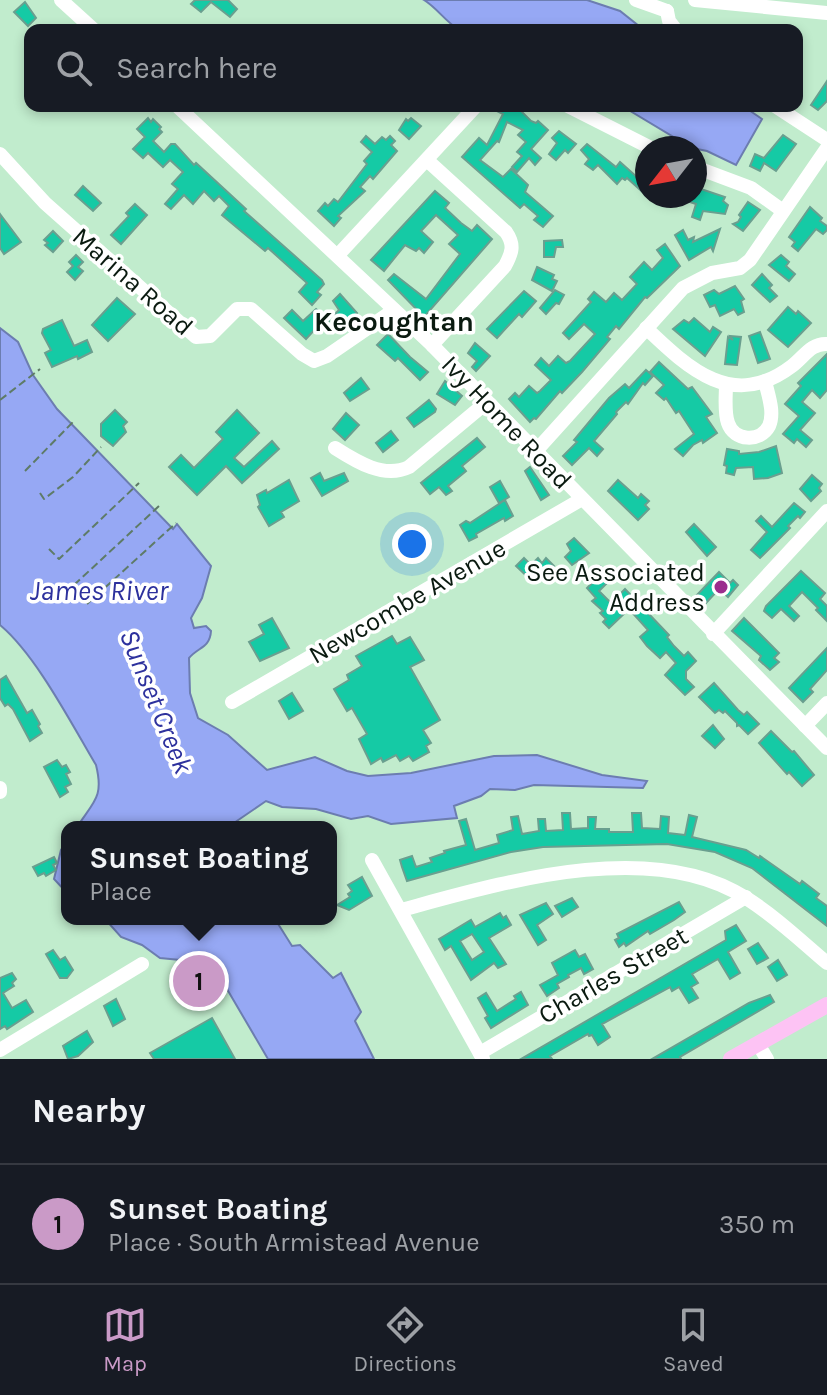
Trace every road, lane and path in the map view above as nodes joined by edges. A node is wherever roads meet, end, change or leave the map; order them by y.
1 (61, 0) edge
2 (636, 0) edge
3 (679, 0) edge
4 (695, 0) edge
5 (667, 11) junction
6 (827, 13) edge
7 (87, 24) edge
8 (671, 24) edge
9 (183, 112) edge
10 (471, 112) edge
11 (580, 112) edge
12 (784, 112) edge
13 (635, 140) edge
14 (827, 140) edge
15 (827, 148) edge
16 (0, 154) edge
17 (428, 161) junction
18 (707, 172) edge
19 (783, 211) junction
20 (338, 255) junction
21 (394, 310) junction
22 (646, 328) junction
23 (827, 344) edge
24 (432, 345) junction
25 (40, 369) dead end
26 (765, 381) junction
27 (726, 384) junction
28 (0, 400) edge
29 (487, 402) junction
30 (73, 422) dead end
31 (101, 447) dead end
32 (335, 448) dead end
33 (535, 452) junction
34 (25, 471) dead end
35 (139, 483) dead end
36 (40, 493) dead end
37 (582, 499) junction
38 (159, 506) dead end
39 (827, 511) edge
40 (176, 523) dead end
41 (49, 549) dead end
42 (74, 585) dead end
43 (87, 604) dead end
44 (713, 634) junction
45 (232, 702) dead end
46 (827, 703) edge
47 (805, 726) junction
48 (827, 748) edge
49 (372, 860) dead end
50 (746, 897) junction
51 (401, 910) junction
52 (827, 963) edge
53 (142, 964) dead end
54 (827, 1005) edge
55 (758, 1044) junction
56 (0, 1050) edge
57 (481, 1056) edge
58 (731, 1059) edge
59 (767, 1059) edge

1 - 7 street
2 - 5 street
3 - 5 street
4 - 6 street
5 - 8 street
9 - 20 street, Ivy Home Road
10 - 17 street
11 - 13 street
12 - 14 street
15 - 19 street
16 - 21 street, Marina Road
17 - 20 street
17 - 24 street
18 - 19 street
19 - 22 street
20 - 21 street, Ivy Home Road
21 - 24 street, Ivy Home Road
22 - 27 street
22 - 33 street
23 - 26 street
24 - 29 street, Ivy Home Road
25 - 28 path
26 - 27 street
26 - 27 street
29 - 32 street
29 - 33 street, Ivy Home Road
30 - 34 path
31 - 36 path
33 - 37 street, Ivy Home Road
35 - 41 path
37 - 44 street, Ivy Home Road
37 - 45 street, Newcombe Avenue
38 - 42 path
39 - 44 street
40 - 43 path
44 - 47 street, Ivy Home Road
46 - 47 street
47 - 48 street, Ivy Home Road
49 - 51 street
50 - 51 street
50 - 52 street
50 - 57 street, Charles Street
51 - 57 street
53 - 56 street
54 - 55 main road
55 - 58 main road
55 - 59 street

